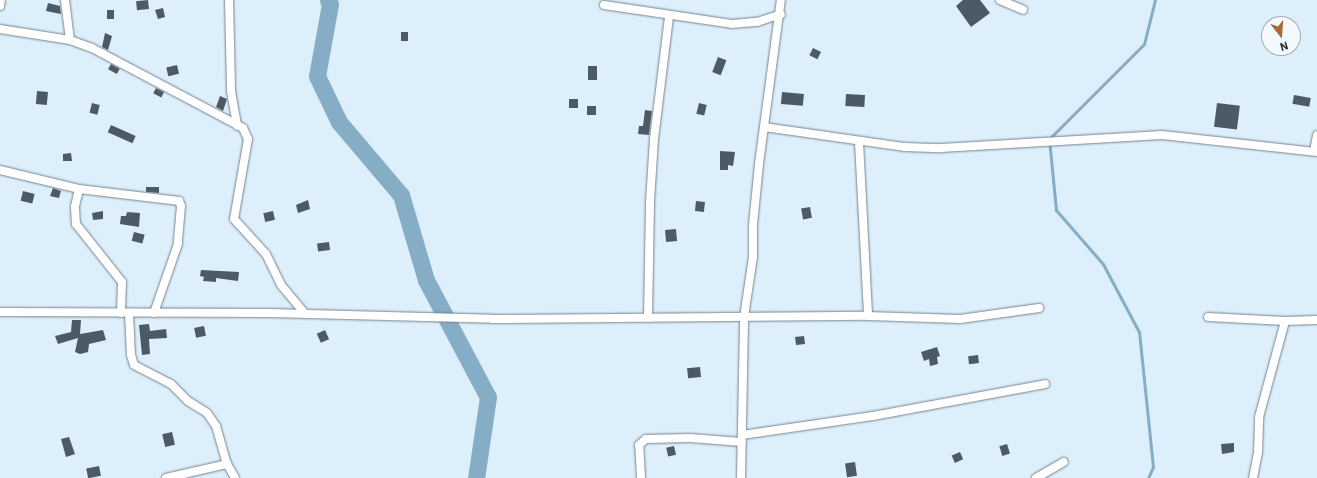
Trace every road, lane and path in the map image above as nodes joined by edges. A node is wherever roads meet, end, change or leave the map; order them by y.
1 (1, 0) edge
2 (65, 0) edge
3 (229, 0) edge
4 (781, 0) edge
5 (1000, 0) edge
6 (604, 5) dead end
7 (0, 6) edge
8 (1023, 10) dead end
9 (781, 14) junction
10 (669, 16) junction
11 (0, 29) edge
12 (70, 40) junction
13 (237, 125) junction
14 (764, 127) junction
15 (1317, 135) edge
16 (859, 142) junction
17 (1316, 152) edge
18 (0, 170) edge
19 (79, 189) junction
20 (1039, 308) dead end
21 (0, 312) edge
22 (125, 313) junction
23 (154, 313) junction
24 (305, 314) junction
25 (868, 316) junction
26 (744, 317) junction
27 (1208, 317) dead end
28 (648, 318) junction
29 (1317, 320) edge
30 (1285, 321) junction
31 (1045, 384) dead end
32 (742, 438) junction
33 (1064, 462) dead end
34 (227, 464) junction
35 (166, 478) edge
36 (235, 478) edge
37 (642, 478) edge
38 (741, 478) edge
39 (1036, 478) edge
40 (1253, 478) edge

1 - 7 street
2 - 12 street
3 - 13 street
4 - 9 street
5 - 8 street
6 - 10 street
9 - 10 street
9 - 14 street
10 - 28 street
11 - 12 street
12 - 13 street
13 - 24 street
14 - 16 street
14 - 26 street
15 - 17 street
16 - 17 street
16 - 25 street
18 - 19 street
19 - 22 street
19 - 23 street
20 - 25 street
21 - 22 street
22 - 23 street
22 - 34 street
23 - 24 street
24 - 28 street
25 - 26 street
26 - 28 street
26 - 32 street
27 - 30 street
29 - 30 street
30 - 40 street
31 - 32 street
32 - 37 street
32 - 38 street
33 - 39 street
34 - 35 street
34 - 36 street

